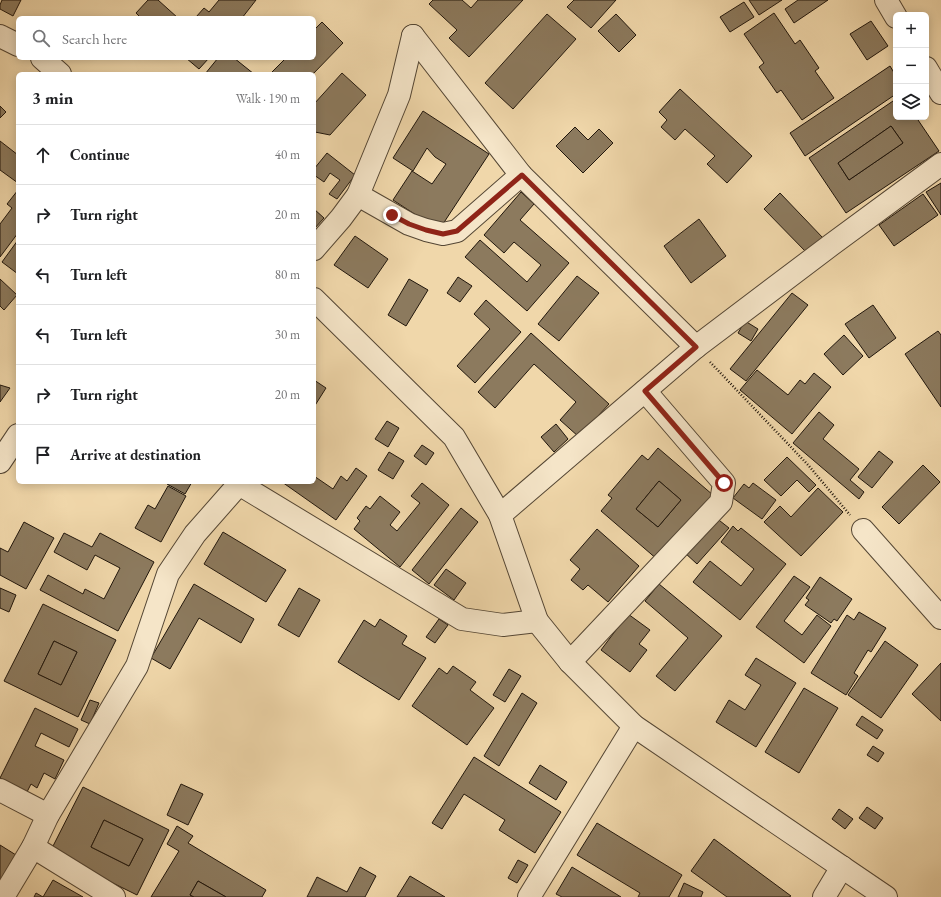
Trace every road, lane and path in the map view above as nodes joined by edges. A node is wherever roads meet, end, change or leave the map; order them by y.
1 (886, 0) edge
2 (893, 12) edge
3 (0, 36) edge
4 (16, 44) edge
5 (44, 60) edge
6 (58, 72) edge
7 (929, 73) edge
8 (941, 93) edge
9 (941, 164) edge
10 (522, 175) junction
11 (358, 195) junction
12 (316, 246) edge
13 (317, 308) edge
14 (696, 347) junction
15 (645, 391) junction
16 (16, 437) edge
17 (0, 462) edge
18 (237, 484) edge
19 (240, 484) edge
20 (500, 515) junction
21 (863, 530) joint
22 (941, 618) edge
23 (537, 620) junction
24 (570, 662) junction
25 (634, 726) junction
26 (0, 790) edge
27 (48, 815) junction
28 (32, 847) junction
29 (842, 867) junction
30 (3, 897) edge
31 (114, 897) edge
32 (529, 897) edge
33 (824, 897) edge
34 (886, 897) edge

1 - 2 street
3 - 4 street
5 - 6 street
7 - 8 street
9 - 14 street
10 - 11 street
10 - 11 street
10 - 14 street
11 - 12 street
13 - 20 street
14 - 15 street
14 - 21 path
15 - 20 street
15 - 24 street
16 - 17 street
18 - 27 street
19 - 23 street
20 - 23 street
21 - 22 street
23 - 24 street
24 - 25 street
25 - 29 street
25 - 32 street
26 - 27 street
27 - 28 street
28 - 30 street
28 - 31 street
29 - 33 street
29 - 34 street

